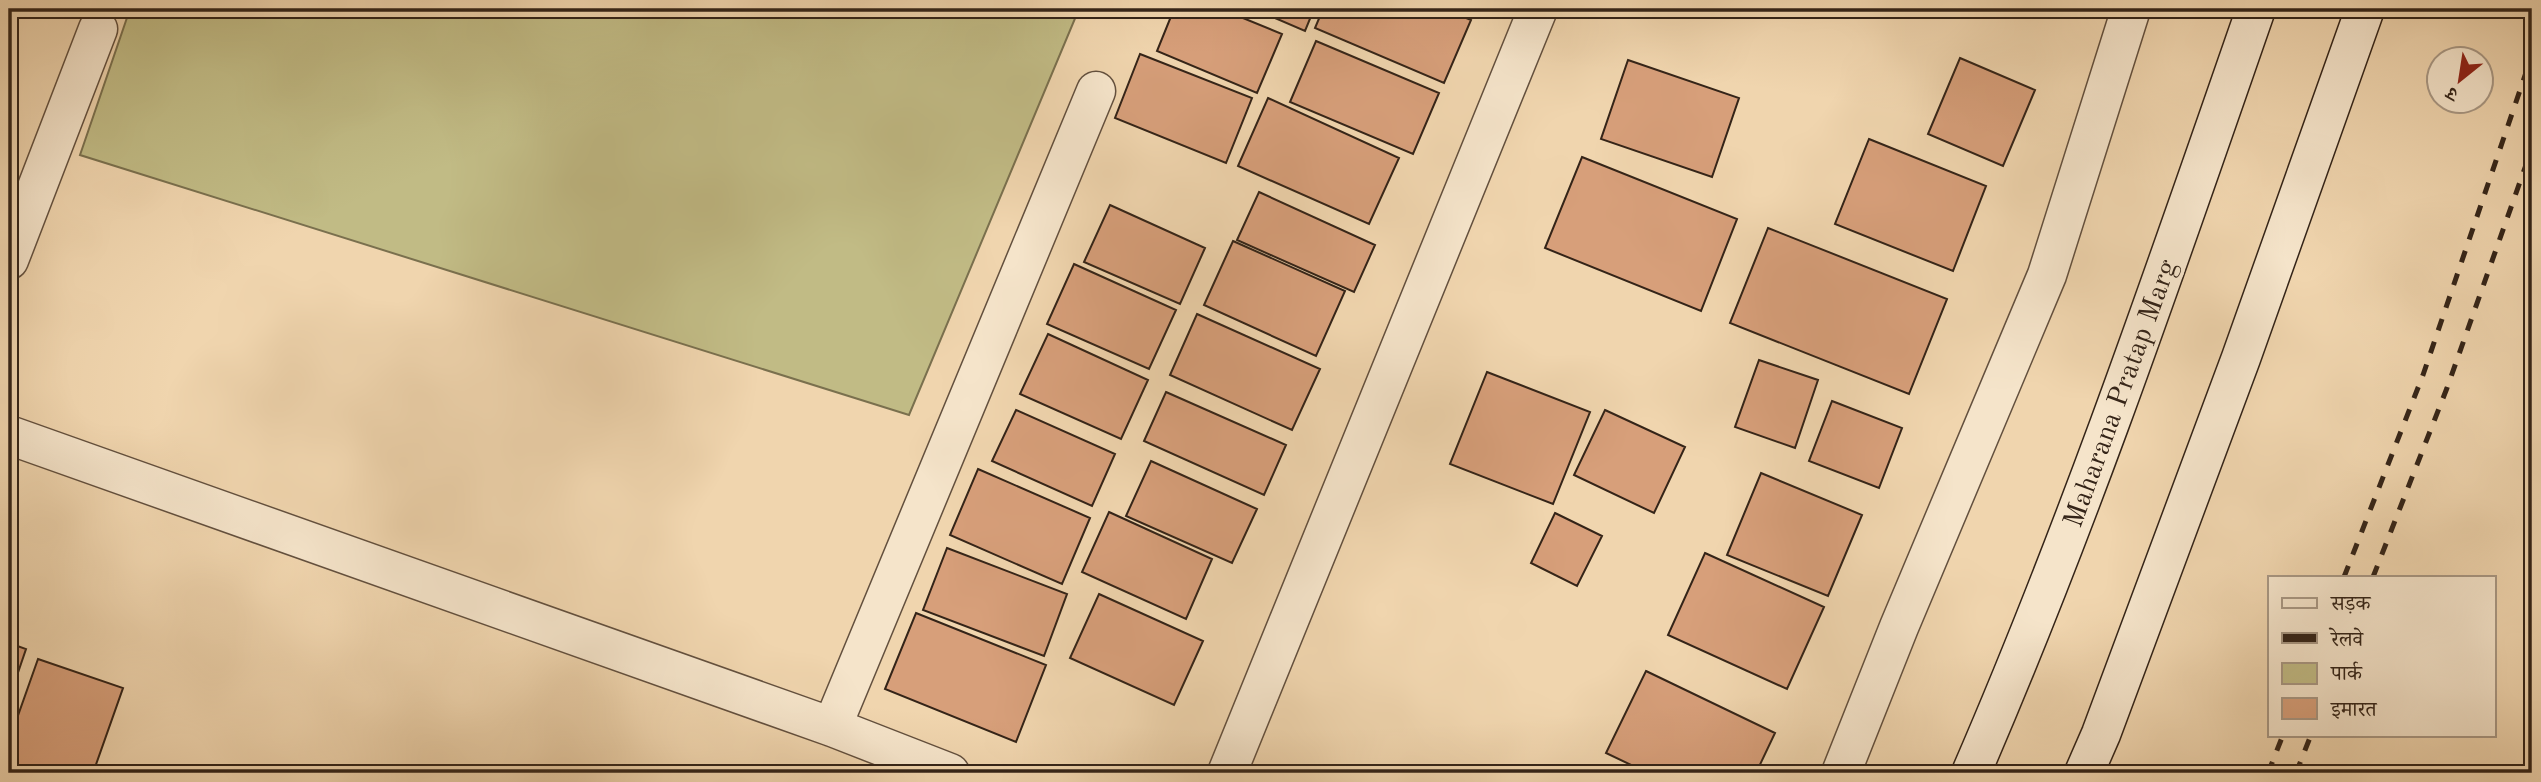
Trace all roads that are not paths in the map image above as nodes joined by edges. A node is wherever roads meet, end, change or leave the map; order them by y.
1 (1538, 9) edge
2 (2131, 9) edge
3 (2256, 9) edge
4 (2365, 9) edge
5 (98, 29) dead end
6 (1096, 91) dead end
7 (9, 260) edge
8 (9, 435) edge
9 (832, 727) junction
10 (950, 773) edge
11 (1227, 773) edge
12 (1841, 773) edge
13 (1971, 773) edge
14 (2084, 773) edge

1 - 11 street
2 - 12 street
3 - 13 street, Maharana Pratap Marg
4 - 14 street
5 - 7 street
6 - 9 street
8 - 9 street
9 - 10 street

